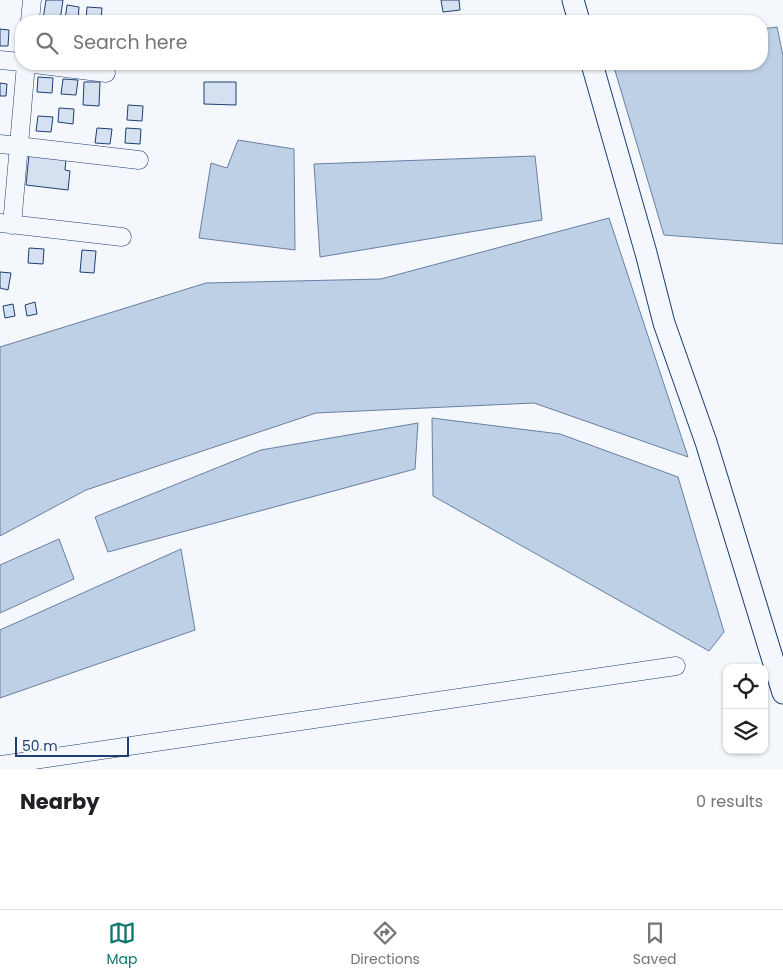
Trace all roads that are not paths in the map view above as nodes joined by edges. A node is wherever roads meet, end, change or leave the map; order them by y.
1 (32, 0) edge
2 (573, 0) edge
3 (31, 15) edge
4 (577, 15) edge
5 (0, 60) edge
6 (15, 61) edge
7 (25, 70) edge
8 (82, 70) edge
9 (594, 70) edge
10 (106, 73) dead end
11 (9, 145) edge
12 (139, 160) dead end
13 (6, 224) edge
14 (122, 237) dead end
15 (676, 666) dead end
16 (783, 692) edge
17 (0, 765) edge

1 - 3 street
2 - 4 main road
5 - 6 street
7 - 11 street
8 - 10 street
9 - 16 main road
11 - 12 street
11 - 13 street
13 - 14 street
15 - 17 street

